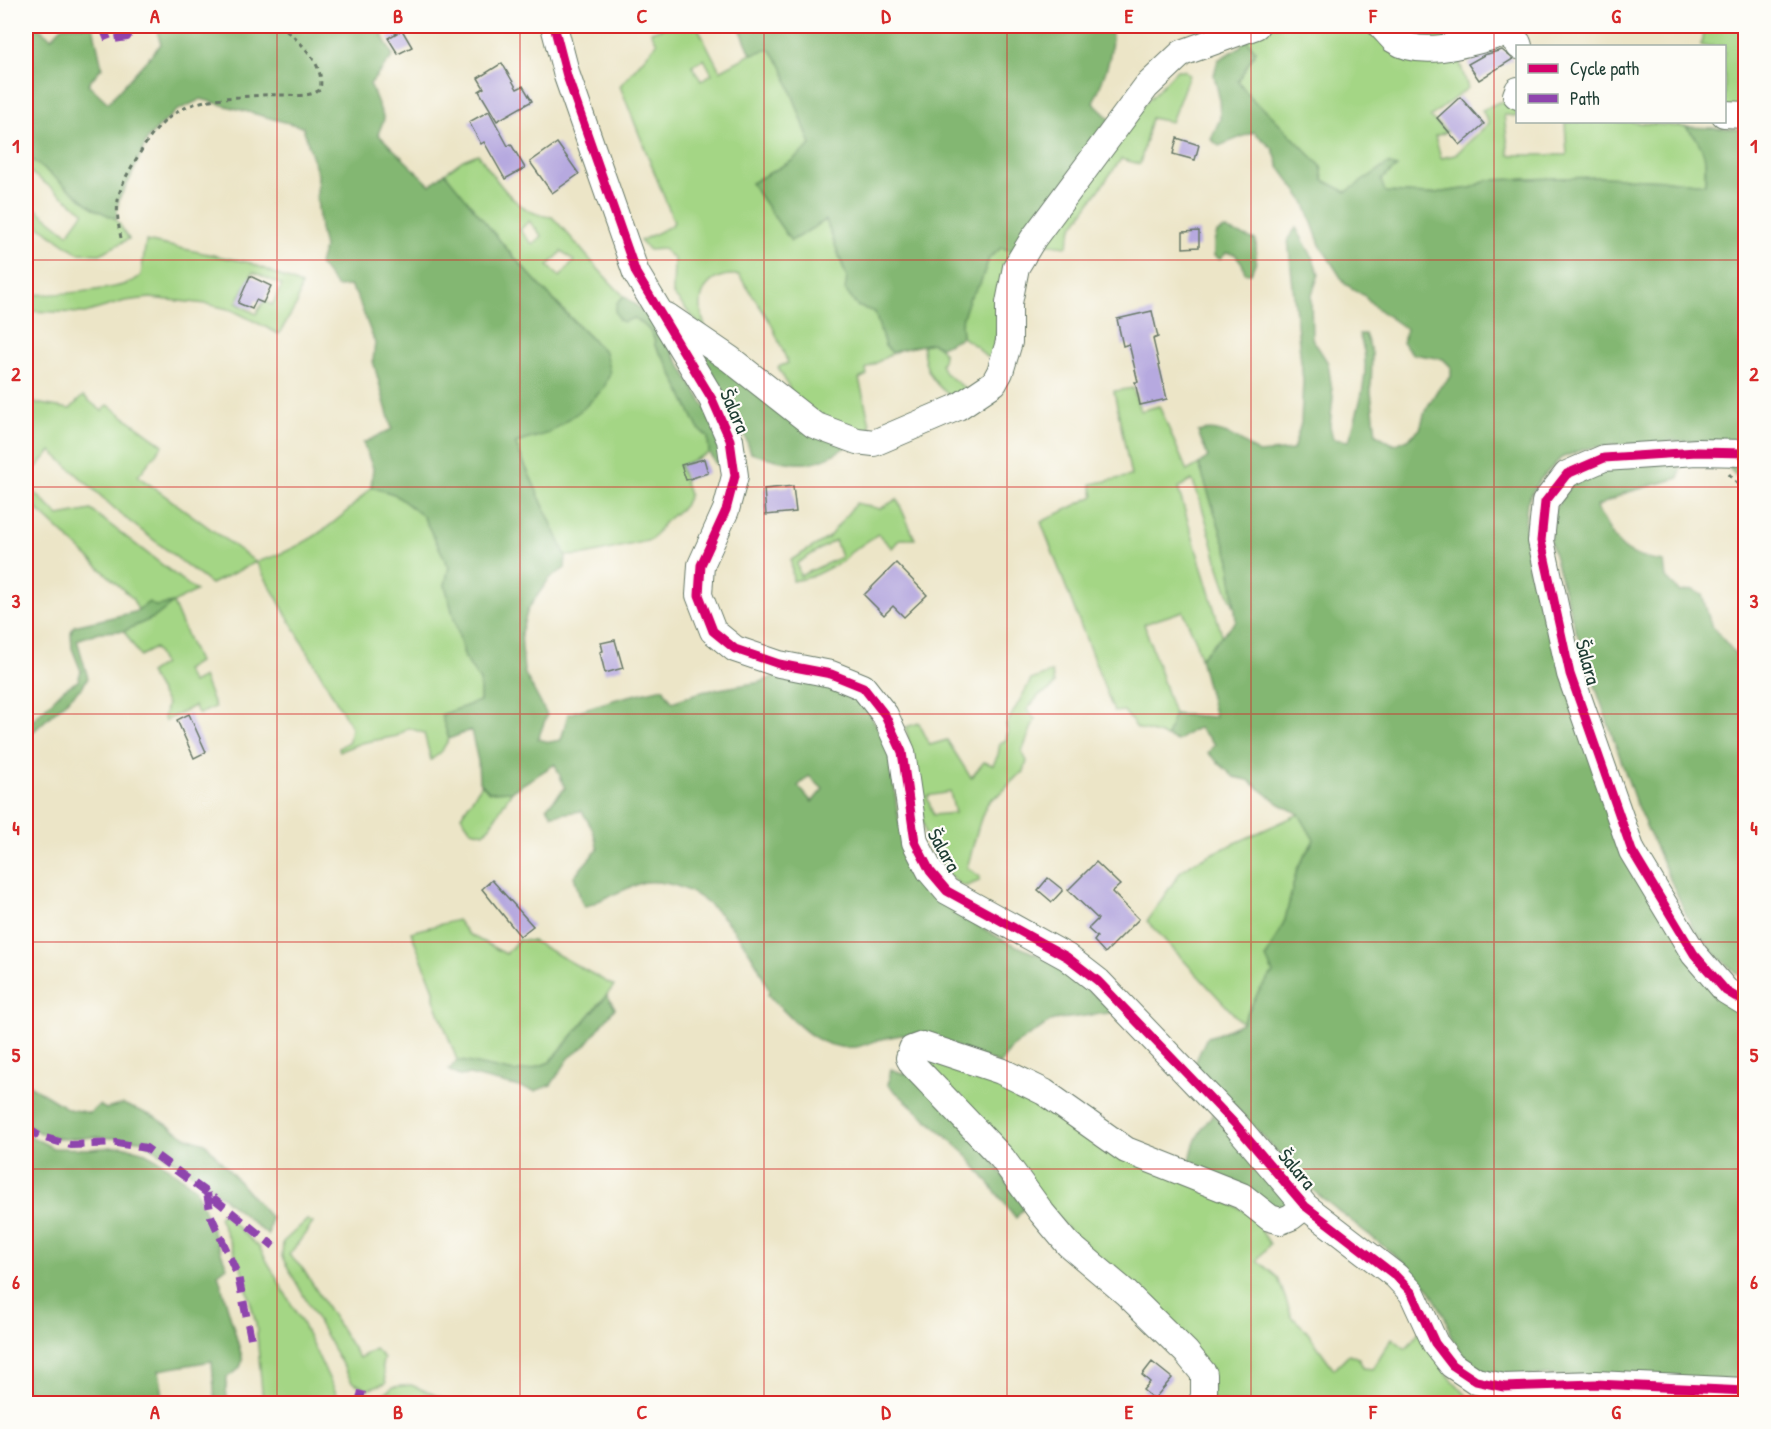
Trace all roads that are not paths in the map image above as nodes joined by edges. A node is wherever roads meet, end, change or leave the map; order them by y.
1 (554, 26) edge
2 (1256, 26) edge
3 (1382, 26) edge
4 (1519, 45) edge
5 (1726, 114) edge
6 (1746, 115) edge
7 (660, 311) junction
8 (1746, 453) edge
9 (1746, 1003) edge
10 (1305, 1206) junction
11 (1746, 1391) edge
12 (1201, 1404) edge

1 - 7 street, Šalara
2 - 7 street
3 - 4 street
5 - 6 street
7 - 10 street, Šalara
8 - 9 street, Šalara
10 - 11 street, Šalara
10 - 12 street, Šalara

